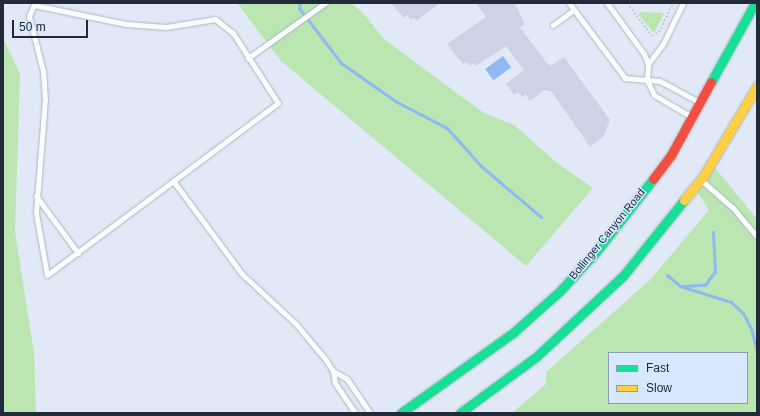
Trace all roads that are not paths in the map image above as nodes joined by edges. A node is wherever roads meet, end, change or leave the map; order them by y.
1 (325, 3) edge
2 (570, 3) edge
3 (607, 3) edge
4 (683, 3) edge
5 (755, 3) edge
6 (574, 10) junction
7 (553, 25) dead end
8 (248, 58) junction
9 (648, 64) junction
10 (647, 80) junction
11 (757, 86) edge
12 (701, 102) junction
13 (693, 117) junction
14 (701, 180) junction
15 (174, 182) junction
16 (35, 195) junction
17 (757, 238) edge
18 (78, 253) junction
19 (333, 371) junction
20 (355, 413) edge
21 (370, 413) edge
22 (401, 413) edge
23 (460, 413) edge

1 - 8 lane
2 - 6 lane
3 - 9 lane
4 - 9 lane
5 - 12 main road, Bollinger Canyon Road
6 - 7 lane
6 - 10 lane
8 - 15 lane
8 - 16 lane
9 - 10 lane
10 - 12 lane
10 - 13 lane
11 - 14 main road
12 - 13 main road, Bollinger Canyon Road
13 - 22 main road, Bollinger Canyon Road
14 - 17 lane
14 - 23 main road
15 - 18 lane
15 - 19 lane
16 - 18 lane
16 - 18 lane
19 - 20 lane
19 - 21 lane

